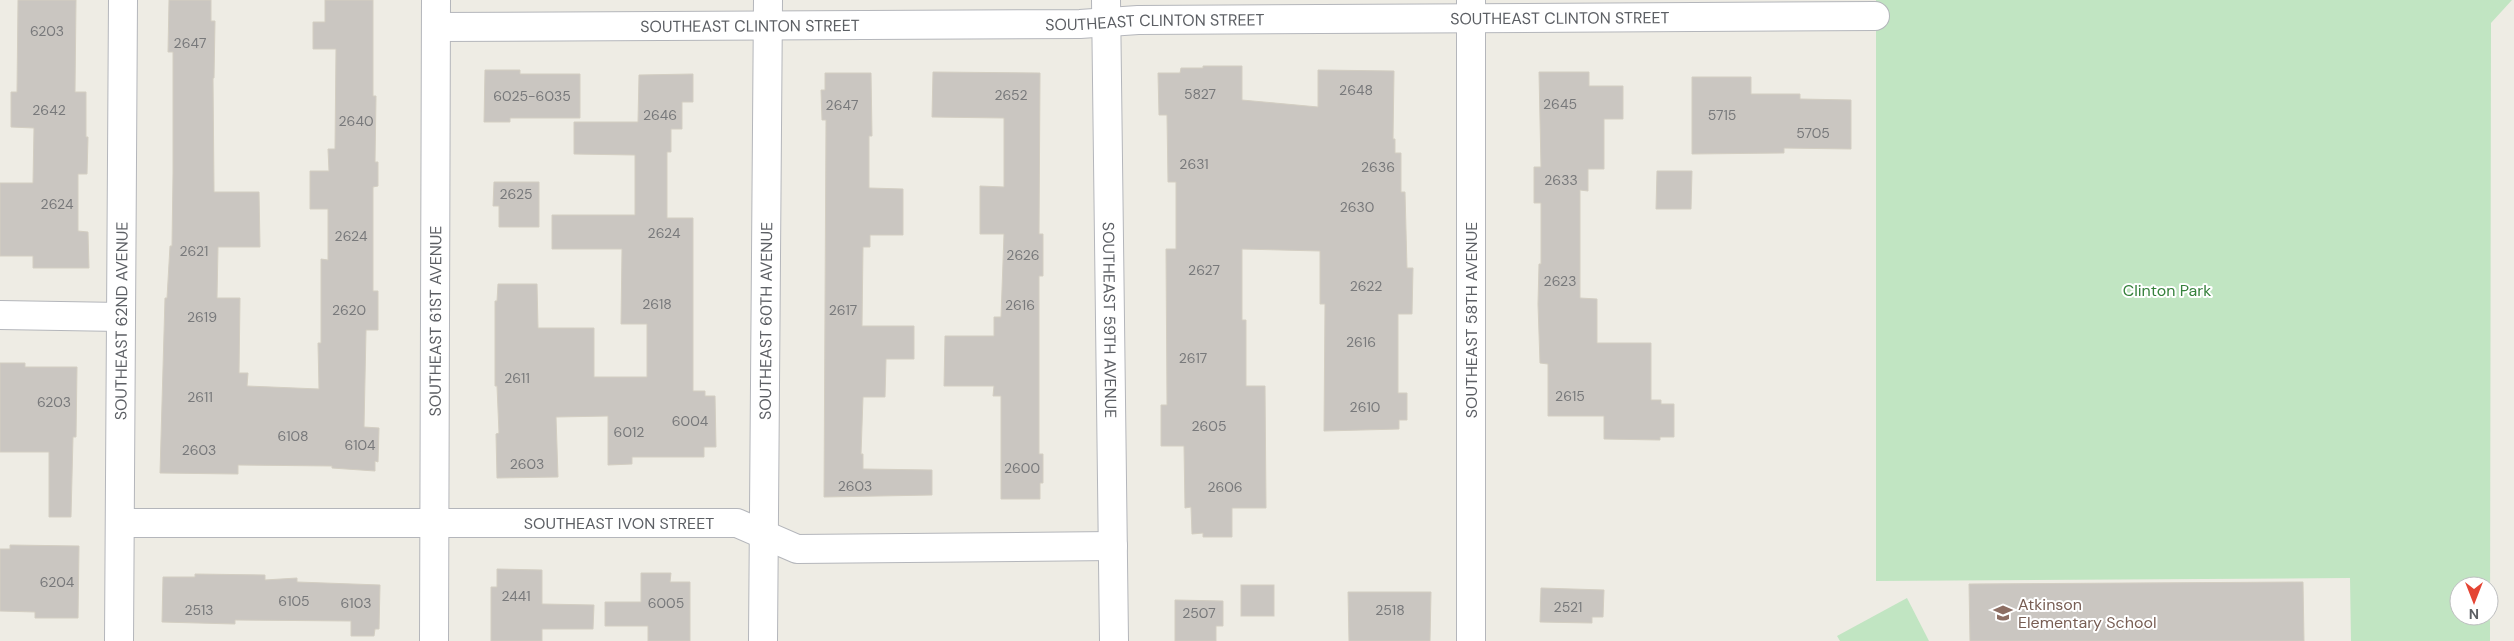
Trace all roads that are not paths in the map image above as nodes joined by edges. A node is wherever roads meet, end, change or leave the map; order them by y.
1 (123, 0) edge
2 (436, 0) edge
3 (1471, 9) edge
4 (1106, 10) edge
5 (768, 12) edge
6 (1874, 16) dead end
7 (436, 27) junction
8 (0, 315) edge
9 (121, 316) junction
10 (435, 522) junction
11 (120, 523) junction
12 (764, 535) junction
13 (1113, 546) junction
14 (119, 641) edge
15 (434, 641) edge
16 (764, 641) edge
17 (1114, 641) edge
18 (1471, 641) edge

1 - 9 street, SOUTHEAST 62ND AVENUE
2 - 7 street, SOUTHEAST 61ST AVENUE
3 - 4 street, SOUTHEAST CLINTON STREET
3 - 6 street, SOUTHEAST CLINTON STREET
3 - 18 street, SOUTHEAST 58TH AVENUE
4 - 5 street, SOUTHEAST CLINTON STREET
4 - 13 street, SOUTHEAST 59TH AVENUE
5 - 7 street, SOUTHEAST CLINTON STREET
5 - 12 street, SOUTHEAST 60TH AVENUE
7 - 10 street, SOUTHEAST 61ST AVENUE
8 - 9 street
9 - 11 street, SOUTHEAST 62ND AVENUE
10 - 11 street, SOUTHEAST IVON STREET
10 - 12 street, SOUTHEAST IVON STREET
10 - 15 street, SOUTHEAST 61ST AVENUE
11 - 14 street, SOUTHEAST 62ND AVENUE
12 - 13 street, SOUTHEAST IVON STREET
12 - 16 street, SOUTHEAST 60TH AVENUE
13 - 17 street, SOUTHEAST 59TH AVENUE

